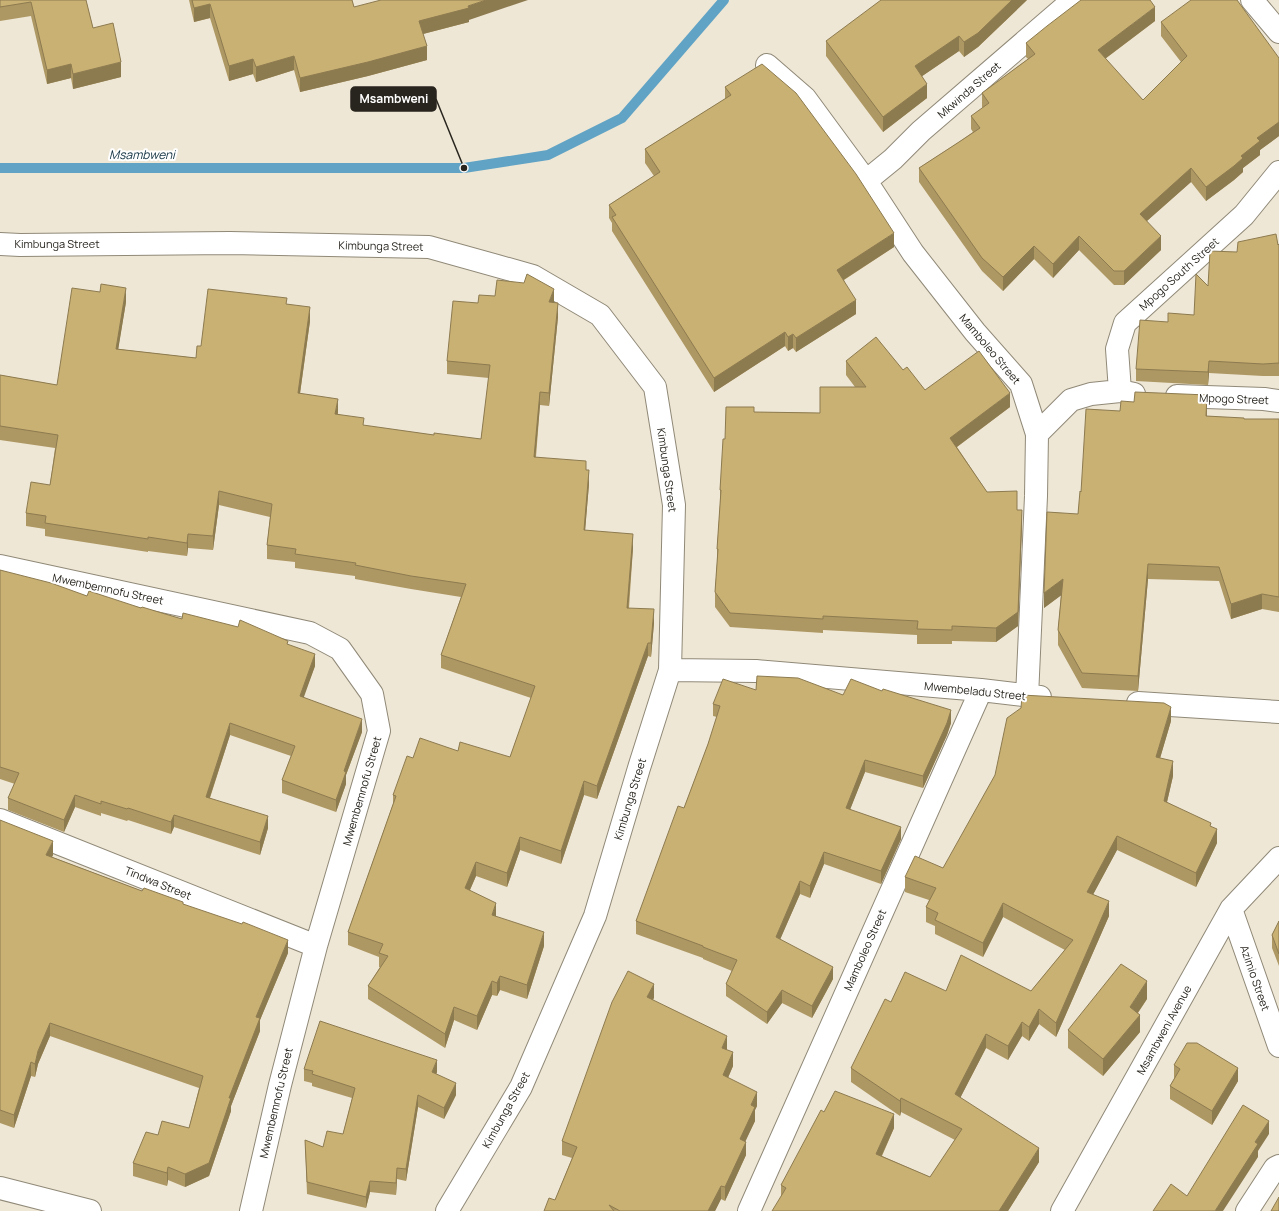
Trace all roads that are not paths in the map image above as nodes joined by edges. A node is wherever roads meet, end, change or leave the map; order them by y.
1 (1073, 0) edge
2 (1252, 0) edge
3 (1279, 32) edge
4 (767, 65) dead end
5 (1279, 172) edge
6 (866, 181) junction
7 (0, 244) edge
8 (1120, 391) junction
9 (1279, 401) edge
10 (1037, 434) junction
11 (0, 566) edge
12 (670, 670) junction
13 (981, 690) junction
14 (1026, 697) junction
15 (1058, 698) edge
16 (1121, 702) edge
17 (1279, 712) edge
18 (0, 820) edge
19 (1279, 858) edge
20 (1231, 910) junction
21 (316, 946) junction
22 (1279, 1046) edge
23 (1279, 1166) edge
24 (0, 1188) edge
25 (90, 1211) edge
26 (251, 1211) edge
27 (447, 1211) edge
28 (749, 1211) edge
29 (1062, 1211) edge
30 (1247, 1211) edge

1 - 6 street, Mkwinda Street
2 - 3 street
4 - 6 street, Mamboleo Street
5 - 8 street, Mpogo South Street
6 - 10 street, Mamboleo Street
7 - 12 street, Kimbunga Street
8 - 9 street, Mpogo Street
8 - 10 street, Mpogo Street
10 - 14 street, Mamboleo Street
11 - 21 street, Mwembemnofu Street
12 - 13 street, Mwembeladu Street
12 - 27 street, Kimbunga Street
13 - 14 street, Mwembeladu Street
13 - 28 street, Mamboleo Street
14 - 15 street, Mwembeladu Street
16 - 17 street
18 - 21 street, Tindwa Street
19 - 20 street, Msambweni Avenue
20 - 22 street, Azimio Street
20 - 29 street, Msambweni Avenue
21 - 26 street, Mwembemnofu Street
23 - 30 street
24 - 25 street

